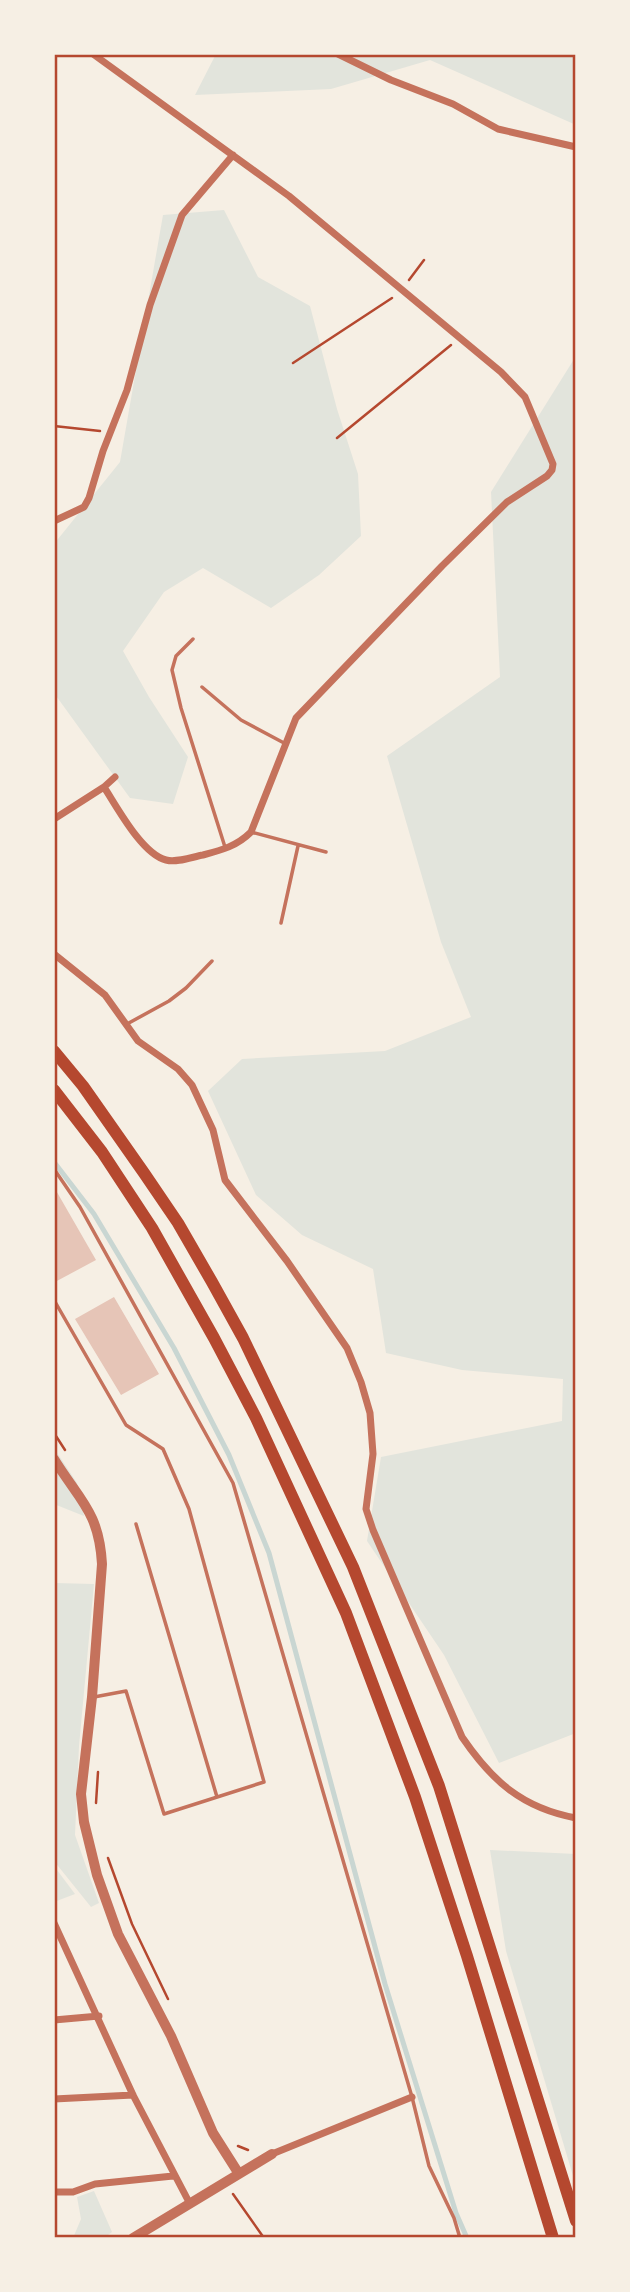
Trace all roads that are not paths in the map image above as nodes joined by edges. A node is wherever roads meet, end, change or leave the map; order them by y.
1 (93, 54) edge
2 (338, 54) edge
3 (576, 147) edge
4 (233, 155) junction
5 (54, 521) edge
6 (193, 639) dead end
7 (202, 688) dead end
8 (284, 743) junction
9 (115, 777) dead end
10 (104, 787) junction
11 (54, 819) edge
12 (251, 832) junction
13 (298, 846) junction
14 (226, 849) junction
15 (326, 852) dead end
16 (281, 923) dead end
17 (54, 954) edge
18 (212, 961) dead end
19 (127, 1024) junction
20 (54, 1051) edge
21 (54, 1090) edge
22 (54, 1169) edge
23 (54, 1300) edge
24 (54, 1459) edge
25 (136, 1524) dead end
26 (92, 1697) junction
27 (217, 1797) junction
28 (576, 1818) edge
29 (54, 1923) edge
30 (99, 2016) junction
31 (54, 2020) edge
32 (133, 2095) junction
33 (412, 2097) junction
34 (54, 2099) edge
35 (272, 2154) joint
36 (239, 2174) junction
37 (173, 2176) junction
38 (54, 2192) edge
39 (190, 2204) junction
40 (576, 2221) edge
41 (133, 2238) edge
42 (460, 2238) edge
43 (553, 2238) edge

1 - 4 street
2 - 3 street
4 - 5 street
4 - 8 street
6 - 14 lane
7 - 8 lane
8 - 12 street
9 - 10 street
10 - 11 street
10 - 14 street
12 - 13 lane
12 - 14 street
13 - 15 lane
13 - 16 lane
17 - 19 street
18 - 19 lane
19 - 28 street
20 - 40 main road
21 - 43 main road
22 - 33 lane
23 - 27 lane
24 - 26 street
25 - 27 lane
26 - 27 lane
26 - 36 street
29 - 30 street
30 - 31 street
30 - 32 street
32 - 34 street
32 - 37 street
33 - 35 street
33 - 42 lane
35 - 36 street
36 - 39 street
37 - 38 street
37 - 39 street
39 - 41 street

